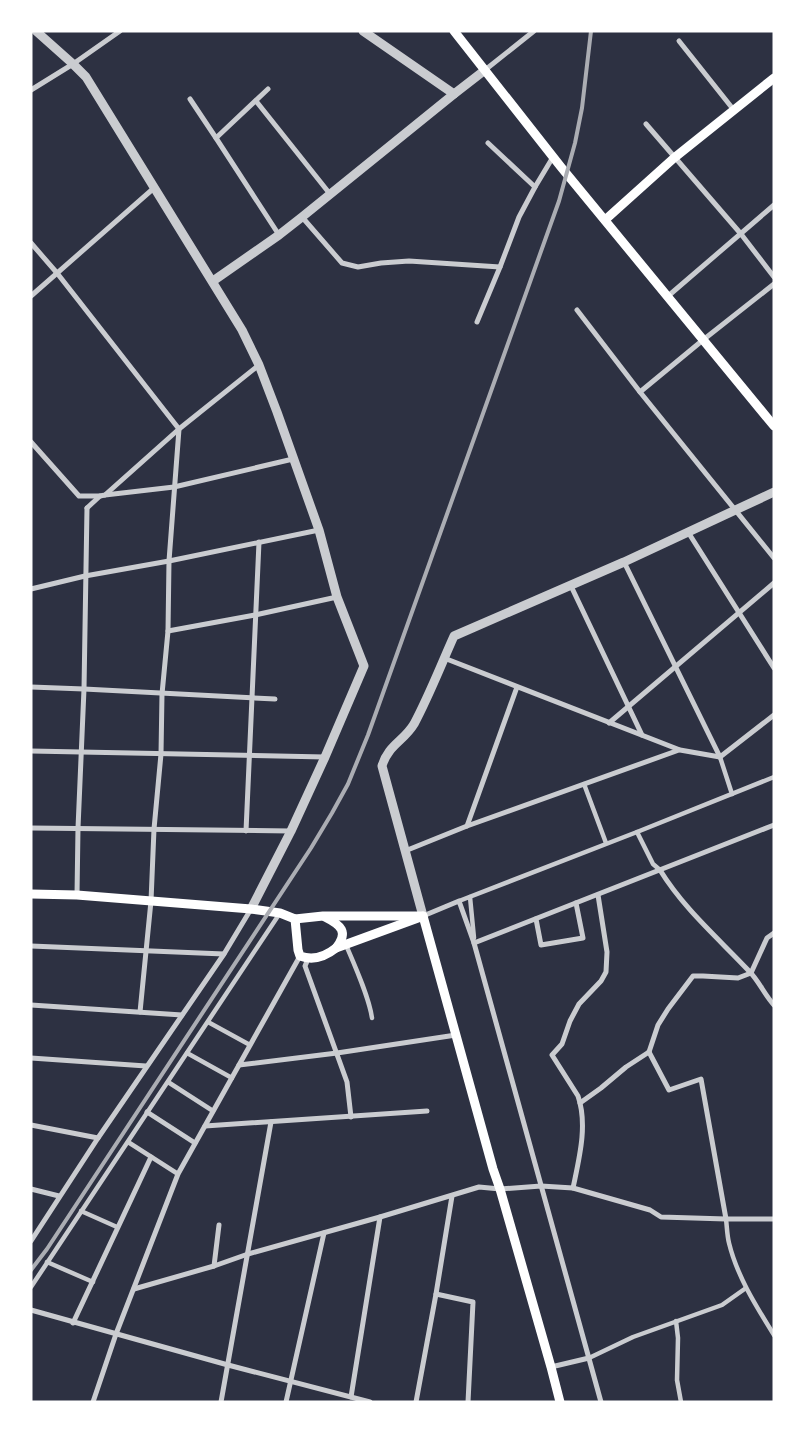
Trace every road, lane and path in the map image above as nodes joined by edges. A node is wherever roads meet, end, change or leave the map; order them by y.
1 (36, 31) edge
2 (120, 31) edge
3 (363, 31) edge
4 (454, 31) edge
5 (534, 31) edge
6 (679, 41) dead end
7 (74, 64) junction
8 (485, 70) junction
9 (774, 78) edge
10 (268, 89) dead end
11 (31, 90) edge
12 (454, 94) junction
13 (190, 99) dead end
14 (256, 101) junction
15 (733, 109) junction
16 (646, 124) dead end
17 (216, 138) junction
18 (488, 143) dead end
19 (674, 158) junction
20 (555, 159) junction
21 (534, 187) junction
22 (154, 188) junction
23 (330, 194) junction
24 (774, 205) edge
25 (302, 217) junction
26 (605, 220) junction
27 (741, 234) junction
28 (278, 236) junction
29 (31, 243) edge
30 (500, 267) junction
31 (57, 273) junction
32 (774, 277) edge
33 (213, 281) junction
34 (774, 284) edge
35 (31, 296) edge
36 (668, 297) junction
37 (577, 310) dead end
38 (477, 322) dead end
39 (703, 340) junction
40 (259, 365) junction
41 (640, 392) junction
42 (774, 426) edge
43 (179, 429) junction
44 (31, 442) edge
45 (293, 459) junction
46 (174, 487) junction
47 (774, 492) edge
48 (79, 496) junction
49 (103, 496) junction
50 (87, 508) junction
51 (735, 510) junction
52 (319, 530) junction
53 (688, 532) junction
54 (258, 542) junction
55 (774, 558) edge
56 (169, 561) junction
57 (624, 562) junction
58 (85, 576) junction
59 (774, 583) edge
60 (571, 586) junction
61 (31, 589) edge
62 (338, 597) junction
63 (738, 613) junction
64 (255, 615) junction
65 (168, 631) junction
66 (444, 658) junction
67 (676, 666) junction
68 (774, 668) edge
69 (31, 687) edge
70 (517, 687) junction
71 (84, 689) junction
72 (162, 694) junction
73 (252, 697) junction
74 (275, 699) dead end
75 (628, 706) junction
76 (774, 715) edge
77 (610, 723) junction
78 (642, 735) junction
79 (680, 750) junction
80 (31, 751) edge
81 (82, 752) junction
82 (161, 754) junction
83 (249, 756) junction
84 (325, 757) junction
85 (720, 757) junction
86 (774, 777) edge
87 (584, 784) junction
88 (732, 794) junction
89 (774, 824) edge
90 (467, 826) junction
91 (31, 828) edge
92 (78, 828) junction
93 (154, 829) junction
94 (291, 830) junction
95 (246, 831) junction
96 (637, 832) junction
97 (606, 843) junction
98 (405, 851) junction
99 (660, 870) junction
100 (31, 894) edge
101 (77, 895) junction
102 (598, 895) junction
103 (470, 897) junction
104 (151, 901) junction
105 (459, 901) junction
106 (576, 903) junction
107 (251, 908) junction
108 (280, 913) junction
109 (323, 916) junction
110 (423, 916) junction
111 (295, 919) junction
112 (536, 919) junction
113 (774, 933) edge
114 (474, 943) junction
115 (346, 945) junction
116 (31, 946) edge
117 (336, 948) junction
118 (146, 950) junction
119 (224, 954) junction
120 (304, 958) junction
121 (751, 973) junction
122 (31, 1005) edge
123 (774, 1005) edge
124 (140, 1012) junction
125 (182, 1015) junction
126 (372, 1018) dead end
127 (208, 1022) junction
128 (457, 1034) junction
129 (250, 1045) junction
130 (649, 1052) junction
131 (187, 1053) junction
132 (337, 1053) junction
133 (31, 1058) edge
134 (239, 1065) junction
135 (146, 1066) junction
136 (232, 1078) junction
137 (168, 1082) junction
138 (580, 1103) junction
139 (213, 1111) junction
140 (427, 1111) dead end
141 (148, 1112) junction
142 (352, 1117) junction
143 (271, 1122) junction
144 (31, 1125) edge
145 (205, 1126) junction
146 (98, 1138) junction
147 (128, 1142) junction
148 (195, 1143) junction
149 (151, 1157) junction
150 (178, 1174) junction
151 (541, 1186) junction
152 (573, 1188) junction
153 (31, 1189) edge
154 (500, 1189) junction
155 (59, 1196) junction
156 (452, 1196) junction
157 (81, 1212) junction
158 (380, 1217) junction
159 (726, 1219) junction
160 (771, 1219) edge
161 (219, 1225) dead end
162 (118, 1227) junction
163 (324, 1233) junction
164 (31, 1241) edge
165 (248, 1254) junction
166 (47, 1262) junction
167 (214, 1266) junction
168 (93, 1282) junction
169 (31, 1287) edge
170 (746, 1288) junction
171 (134, 1289) junction
172 (436, 1294) junction
173 (31, 1310) edge
174 (676, 1321) junction
175 (73, 1322) junction
176 (116, 1334) junction
177 (774, 1335) edge
178 (589, 1358) junction
179 (228, 1365) junction
180 (551, 1367) junction
181 (291, 1381) junction
182 (351, 1397) junction
183 (93, 1402) edge
184 (221, 1402) edge
185 (286, 1402) edge
186 (370, 1402) edge
187 (416, 1402) edge
188 (468, 1402) edge
189 (560, 1402) edge
190 (601, 1402) edge
191 (681, 1402) edge

1 - 7 street
2 - 7 street
3 - 12 street
4 - 8 main road
5 - 8 street
6 - 15 street
7 - 11 street
7 - 22 street
8 - 12 street
8 - 20 main road
9 - 15 main road
10 - 14 street
12 - 23 street
13 - 17 street
14 - 17 street
14 - 23 street
15 - 19 main road
16 - 19 street
17 - 28 street
18 - 21 street
19 - 26 main road
19 - 27 street
20 - 21 street
20 - 26 main road
21 - 30 street
22 - 31 street
22 - 33 street
23 - 25 street
24 - 27 street
25 - 28 street
25 - 30 street
26 - 36 main road
27 - 32 street
27 - 36 street
28 - 33 street
29 - 31 street
30 - 38 street
31 - 35 street
31 - 43 street
33 - 40 street
34 - 39 street
36 - 39 main road
37 - 41 street
39 - 41 street
39 - 42 main road
40 - 43 street
40 - 45 street
41 - 51 street
43 - 46 street
43 - 49 street
44 - 48 street
45 - 46 street
45 - 52 street
46 - 49 street
46 - 56 street
47 - 51 street
48 - 49 street
48 - 50 street
49 - 50 street
50 - 58 street
51 - 53 street
51 - 55 street
52 - 54 street
52 - 62 street
53 - 57 street
53 - 63 street
54 - 56 street
54 - 64 street
56 - 58 street
56 - 65 street
57 - 60 street
57 - 67 street
58 - 61 street
58 - 71 street
59 - 63 street
60 - 66 street
60 - 75 street
62 - 64 street
62 - 84 street
63 - 67 street
63 - 68 street
64 - 65 street
64 - 73 street
65 - 72 street
66 - 70 street
66 - 98 street
67 - 75 street
67 - 85 street
69 - 71 street
70 - 77 street
70 - 90 street
71 - 72 street
71 - 81 street
72 - 73 street
72 - 82 street
73 - 74 street
73 - 83 street
75 - 77 street
75 - 78 street
76 - 85 street
77 - 78 street
78 - 79 street
79 - 85 street
79 - 87 street
80 - 81 street
81 - 82 street
81 - 92 street
82 - 83 street
82 - 93 street
83 - 84 street
83 - 95 street
84 - 94 street
85 - 88 street
86 - 88 street
87 - 90 street
87 - 97 street
88 - 96 street
89 - 99 street
90 - 98 street
91 - 92 street
92 - 93 street
92 - 101 street
93 - 95 street
93 - 104 street
94 - 95 street
94 - 107 street
96 - 97 street
96 - 99 street
97 - 103 street
98 - 110 street
99 - 102 street
99 - 121 street
100 - 101 main road
101 - 104 main road
102 - 106 street
102 - 138 street
103 - 105 street
103 - 114 street
104 - 107 main road
104 - 118 street
105 - 110 street
105 - 114 street
106 - 112 street
106 - 112 street
107 - 108 main road
107 - 119 street
108 - 111 main road
108 - 127 street
109 - 110 main road
109 - 111 main road
109 - 117 main road
110 - 115 main road
110 - 128 main road
111 - 120 main road
112 - 114 street
113 - 121 street
114 - 151 street
115 - 117 main road
115 - 126 street
116 - 118 street
117 - 120 main road
118 - 119 street
118 - 124 street
119 - 125 street
120 - 129 street
120 - 132 street
121 - 123 street
121 - 130 street
122 - 124 street
124 - 125 street
125 - 135 street
127 - 129 street
127 - 131 street
128 - 132 street
128 - 154 main road
129 - 134 street
130 - 138 street
130 - 159 street
131 - 136 street
131 - 137 street
132 - 134 street
132 - 142 street
133 - 135 street
134 - 136 street
135 - 146 street
136 - 139 street
137 - 139 street
137 - 141 street
138 - 152 street
139 - 145 street
140 - 142 street
141 - 147 street
141 - 148 street
142 - 143 street
143 - 145 street
143 - 165 street
144 - 146 street
145 - 148 street
146 - 155 street
147 - 149 street
147 - 157 street
148 - 150 street
149 - 150 street
149 - 162 street
150 - 171 street
151 - 152 street
151 - 154 street
151 - 178 street
152 - 159 street
153 - 155 street
154 - 156 street
154 - 180 main road
155 - 164 street
156 - 158 street
156 - 172 street
157 - 162 street
157 - 166 street
158 - 163 street
158 - 182 street
159 - 160 street
159 - 170 street
161 - 167 street
162 - 168 street
163 - 165 street
163 - 181 street
165 - 167 street
165 - 179 street
166 - 168 street
166 - 169 street
167 - 171 street
168 - 175 street
170 - 174 street
170 - 177 street
171 - 176 street
172 - 187 street
172 - 188 street
173 - 175 street
174 - 178 street
174 - 191 street
175 - 176 street
176 - 179 street
176 - 183 street
178 - 180 street
178 - 190 street
179 - 181 street
179 - 184 street
180 - 189 main road
181 - 182 street
181 - 185 street
182 - 186 street

